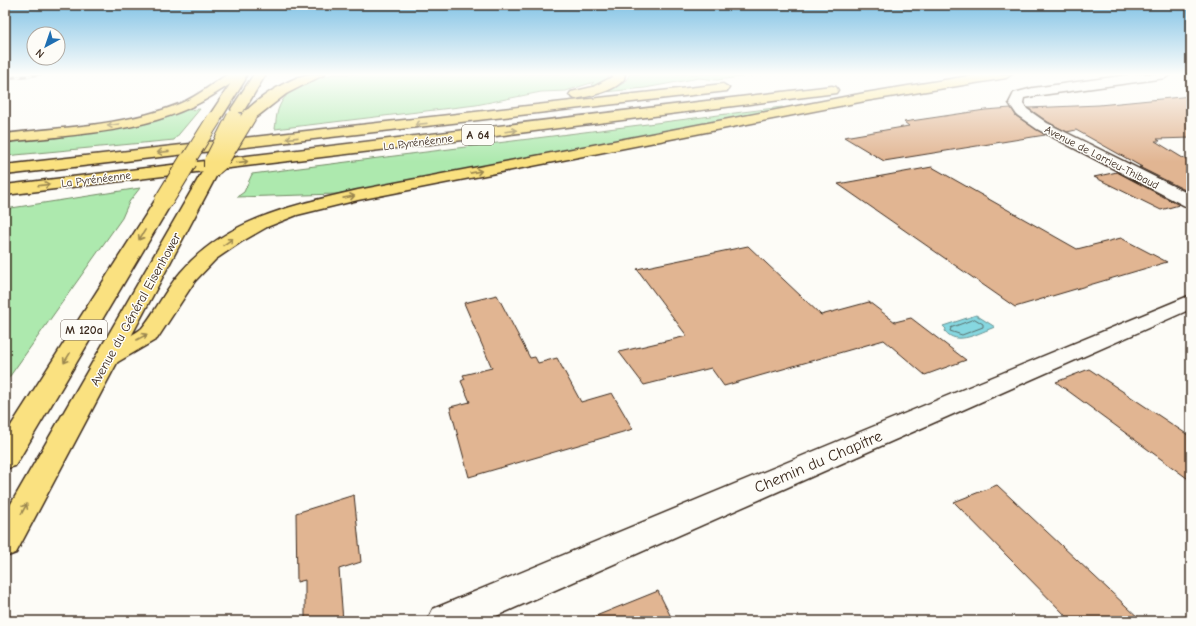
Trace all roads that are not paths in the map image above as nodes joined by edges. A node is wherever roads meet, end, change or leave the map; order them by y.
1 (189, 103) edge
2 (224, 103) edge
3 (242, 103) edge
4 (264, 103) edge
5 (521, 103) edge
6 (596, 103) edge
7 (721, 103) edge
8 (835, 103) edge
9 (1016, 103) edge
10 (474, 118) junction
11 (5, 138) edge
12 (213, 167) junction
13 (5, 170) edge
14 (5, 190) edge
15 (1191, 202) edge
16 (1191, 301) edge
17 (108, 357) junction
18 (5, 458) edge
19 (5, 543) edge
20 (444, 621) edge

1 -> 11 main road
2 -> 18 main road, M 120a, bridge
3 - 12 main road, Avenue du Général Eisenhower / M 120a, bridge
4 - 12 main road, bridge
5 - 10 main road
6 - 10 main road, La Pyrénéenne / A 64
14 -> 7 main road, La Pyrénéenne / A 64
17 -> 8 main road
9 - 15 street, Avenue de Larrieu-Thibaud
10 -> 13 main road, La Pyrénéenne / A 64
12 - 17 main road, Avenue du Général Eisenhower / M 120a
16 - 20 street, Chemin du Chapitre
19 -> 17 main road, Avenue du Général Eisenhower / M 120a

